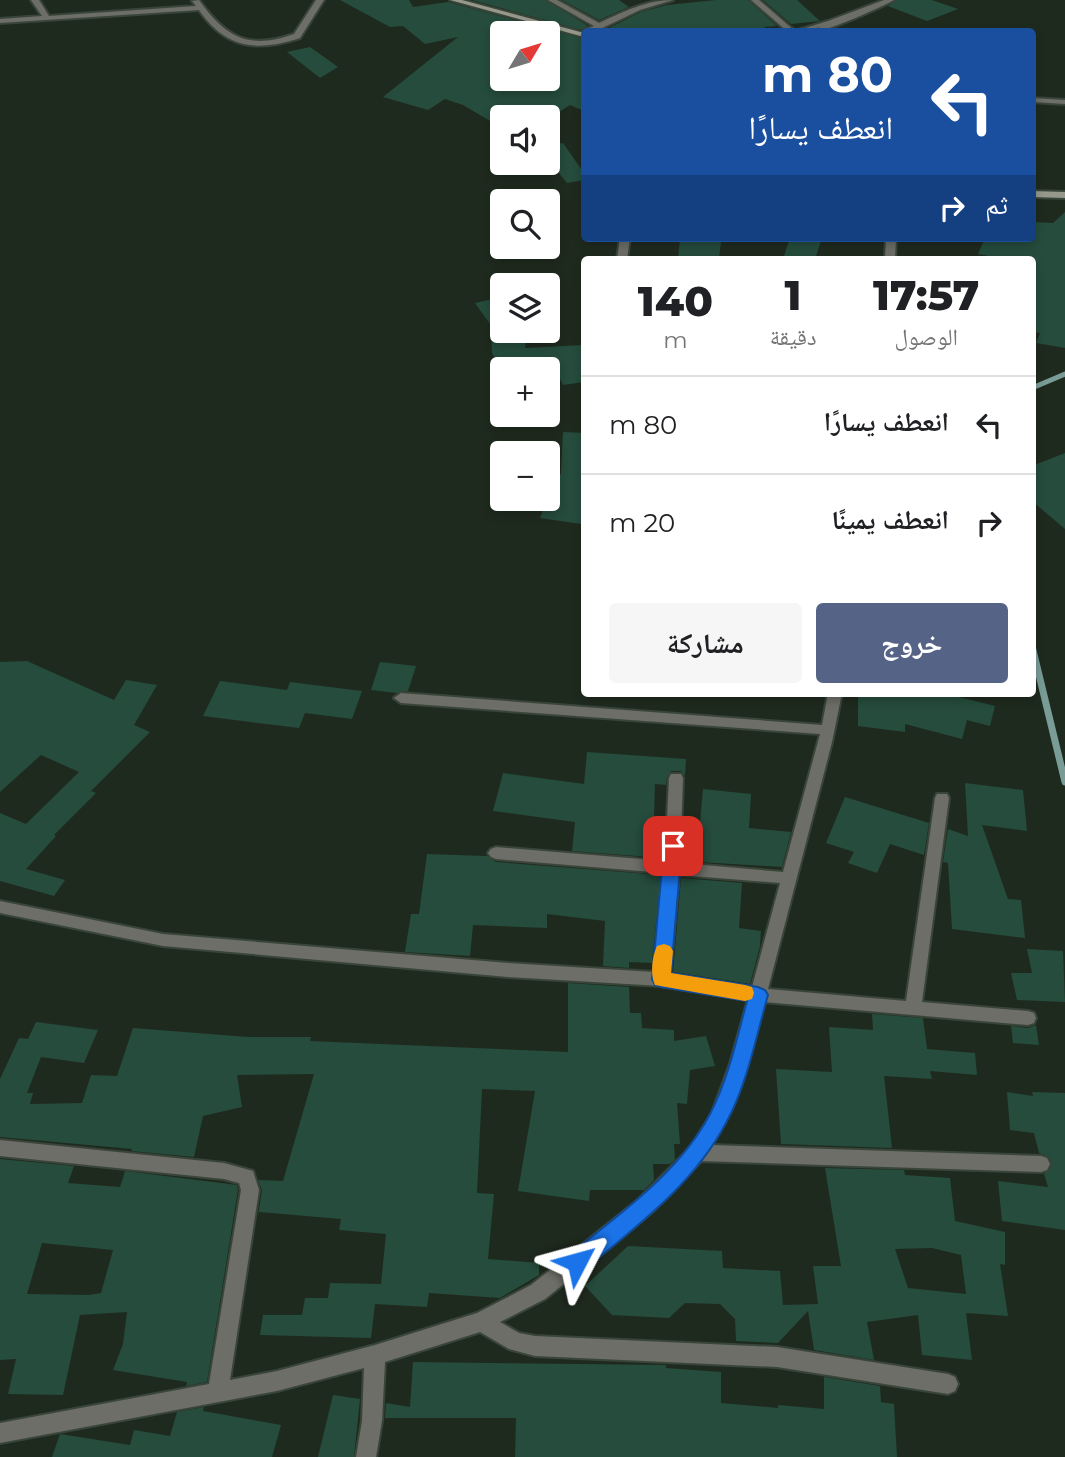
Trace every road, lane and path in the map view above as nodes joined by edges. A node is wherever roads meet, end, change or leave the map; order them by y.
1 (35, 0) edge
2 (195, 0) edge
3 (320, 0) edge
4 (454, 0) edge
5 (552, 0) edge
6 (669, 0) edge
7 (755, 0) edge
8 (890, 0) edge
9 (623, 4) dead end
10 (201, 8) junction
11 (633, 10) junction
12 (47, 18) junction
13 (0, 21) edge
14 (831, 23) junction
15 (599, 26) junction
16 (595, 28) edge
17 (789, 28) edge
18 (810, 28) edge
19 (823, 28) edge
20 (581, 32) edge
21 (1036, 100) edge
22 (1065, 102) edge
23 (1036, 194) edge
24 (1065, 195) edge
25 (834, 697) edge
26 (401, 698) dead end
27 (827, 730) junction
28 (676, 778) dead end
29 (942, 799) dead end
30 (496, 853) dead end
31 (672, 869) junction
32 (789, 878) junction
33 (0, 907) edge
34 (661, 979) junction
35 (758, 995) junction
36 (914, 1009) junction
37 (1028, 1018) dead end
38 (0, 1148) edge
39 (696, 1153) junction
40 (1041, 1164) dead end
41 (481, 1322) junction
42 (375, 1355) junction
43 (948, 1384) dead end
44 (218, 1393) junction
45 (0, 1433) edge
46 (366, 1457) edge

1 - 12 street
2 - 10 street
3 - 10 street
4 - 20 main road
5 - 15 street
6 - 11 street
7 - 17 street
8 - 14 street
9 - 11 street
10 - 12 street
11 - 15 street
12 - 13 street
14 - 18 street
14 - 19 street
15 - 16 street
21 - 22 street
23 - 24 main road
25 - 27 street
26 - 27 street
27 - 32 street
28 - 31 street
29 - 36 street
30 - 31 street
31 - 32 street
31 - 34 street
32 - 35 street
33 - 34 street
34 - 35 street
35 - 36 street
35 - 39 street
36 - 37 street
38 - 44 street
39 - 40 street
39 - 41 street
41 - 42 street
41 - 43 street
42 - 44 street
42 - 46 street
44 - 45 street

